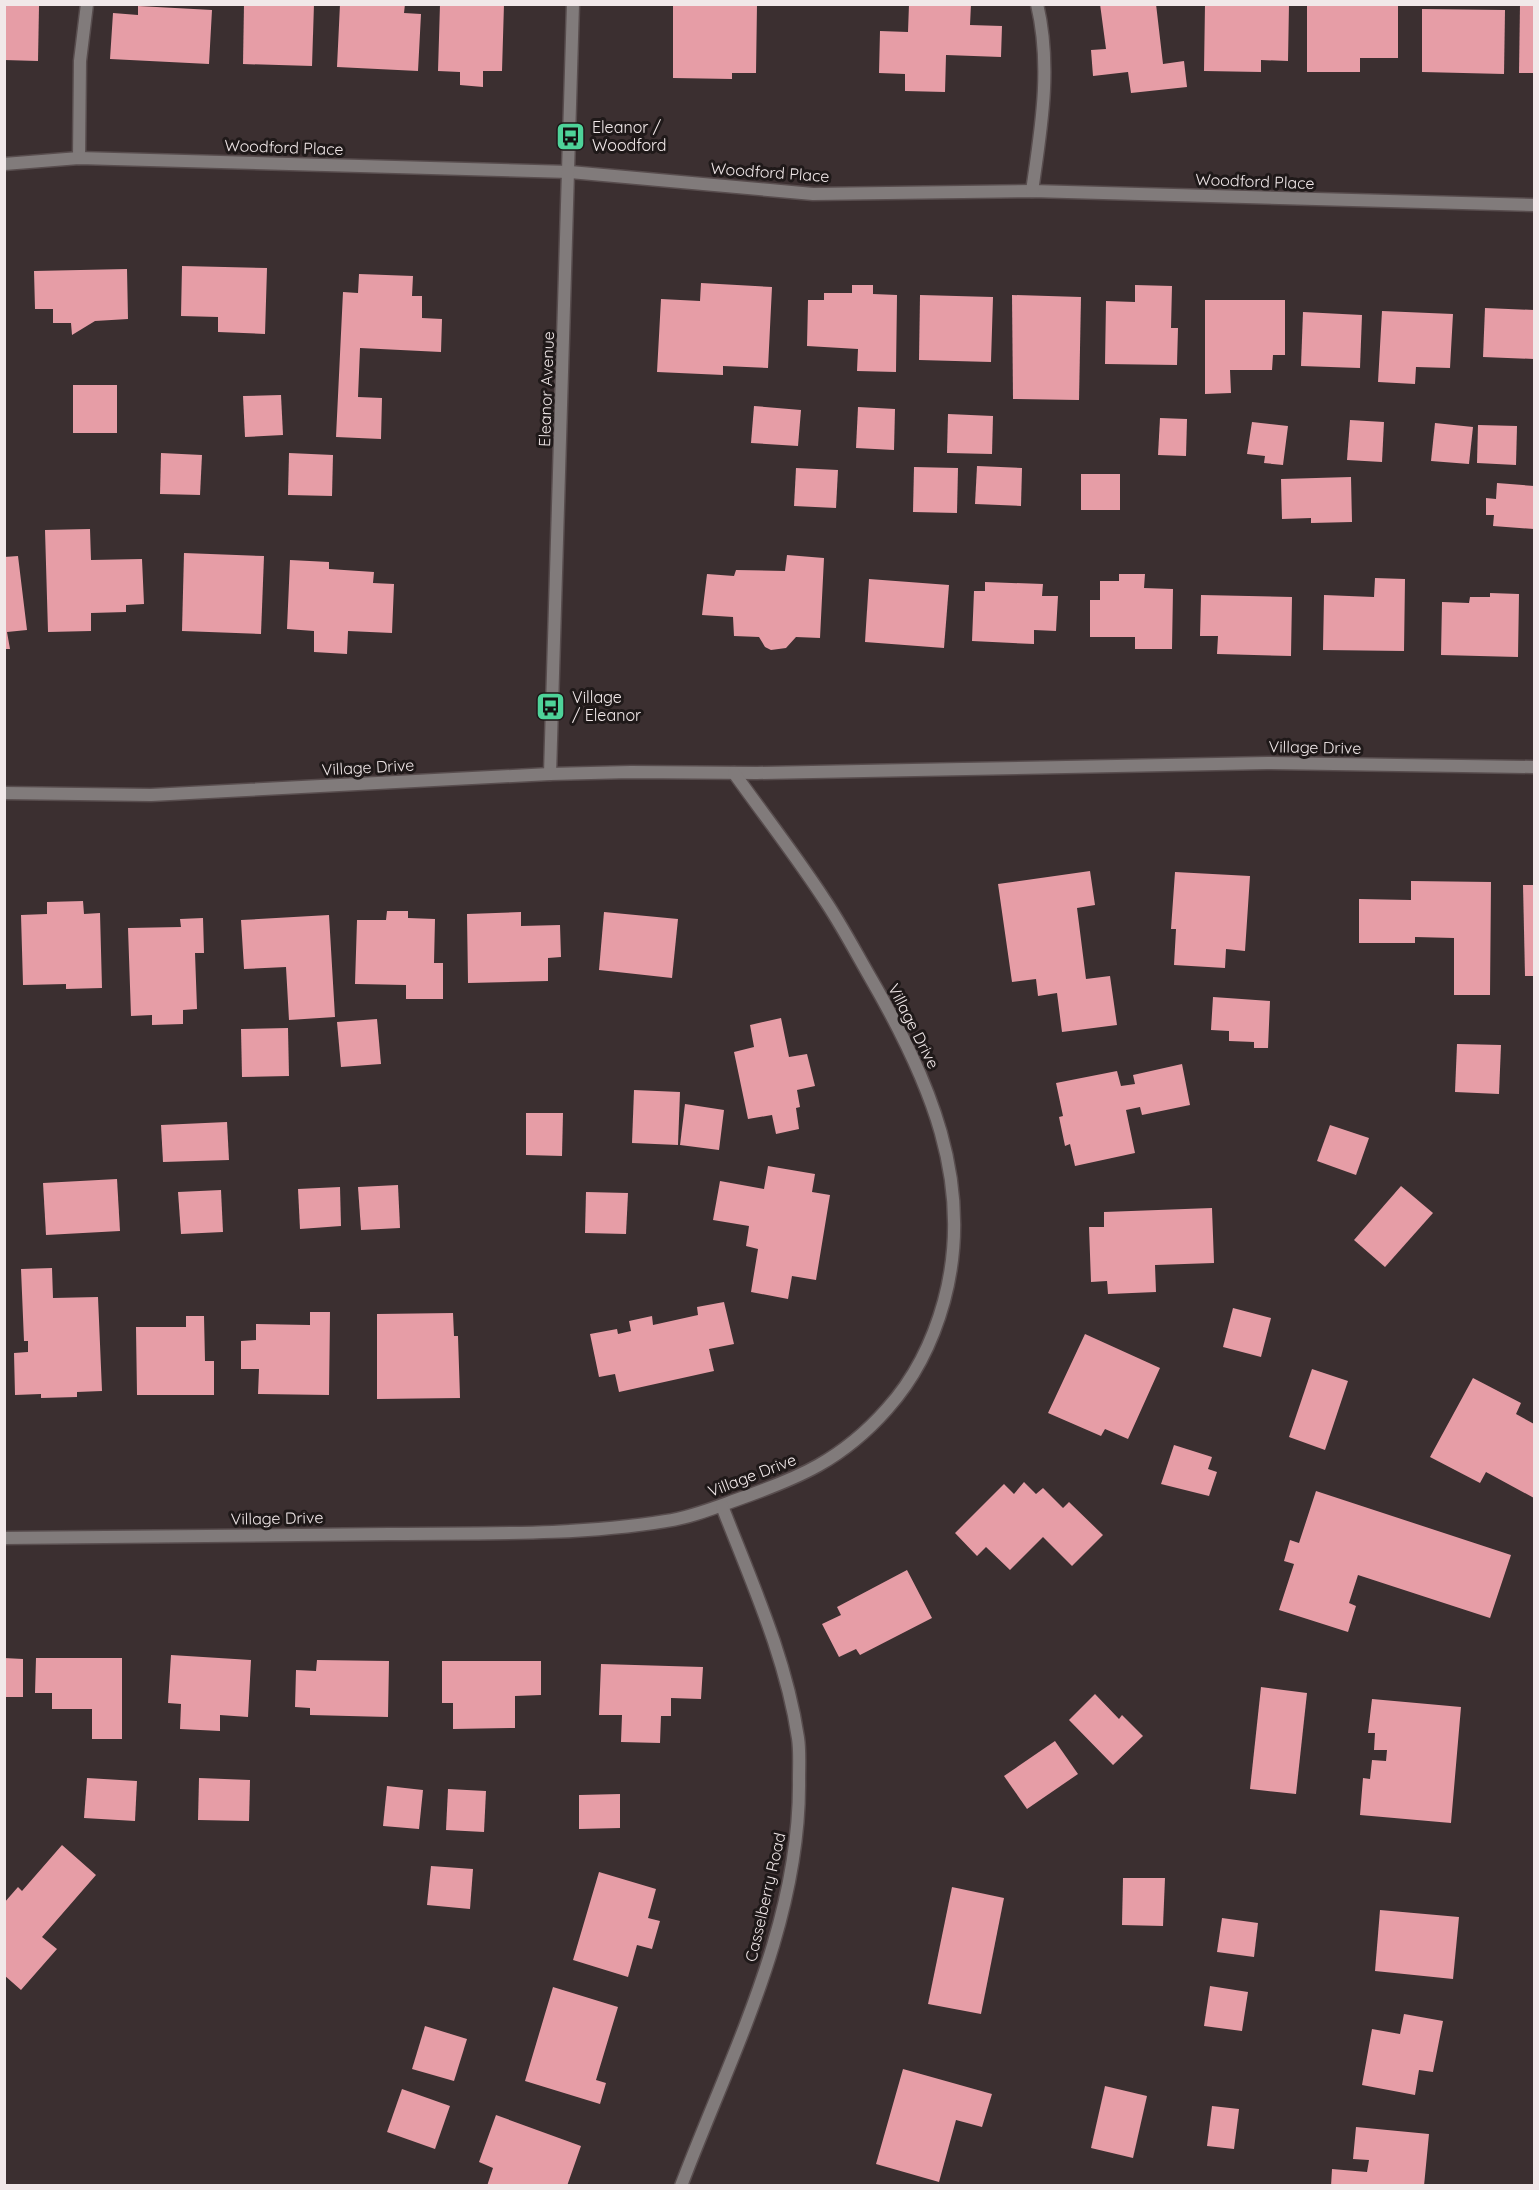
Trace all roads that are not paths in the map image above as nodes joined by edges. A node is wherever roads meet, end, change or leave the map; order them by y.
1 (87, 4) edge
2 (573, 4) edge
3 (1037, 4) edge
4 (80, 158) junction
5 (4, 164) edge
6 (570, 172) junction
7 (1032, 191) junction
8 (1534, 205) edge
9 (1534, 768) edge
10 (734, 773) junction
11 (550, 774) junction
12 (4, 793) edge
13 (722, 1506) junction
14 (4, 1538) edge
15 (681, 2186) edge

1 - 4 street
2 - 6 street, Eleanor Avenue
3 - 7 street
4 - 5 street, Woodford Place
4 - 6 street, Woodford Place
6 - 7 street, Woodford Place
6 - 11 street, Eleanor Avenue
7 - 8 street, Woodford Place
9 - 10 street, Village Drive
10 - 11 street, Village Drive
10 - 13 street, Village Drive
11 - 12 street, Village Drive
13 - 14 street, Village Drive
13 - 15 street, Casselberry Road

